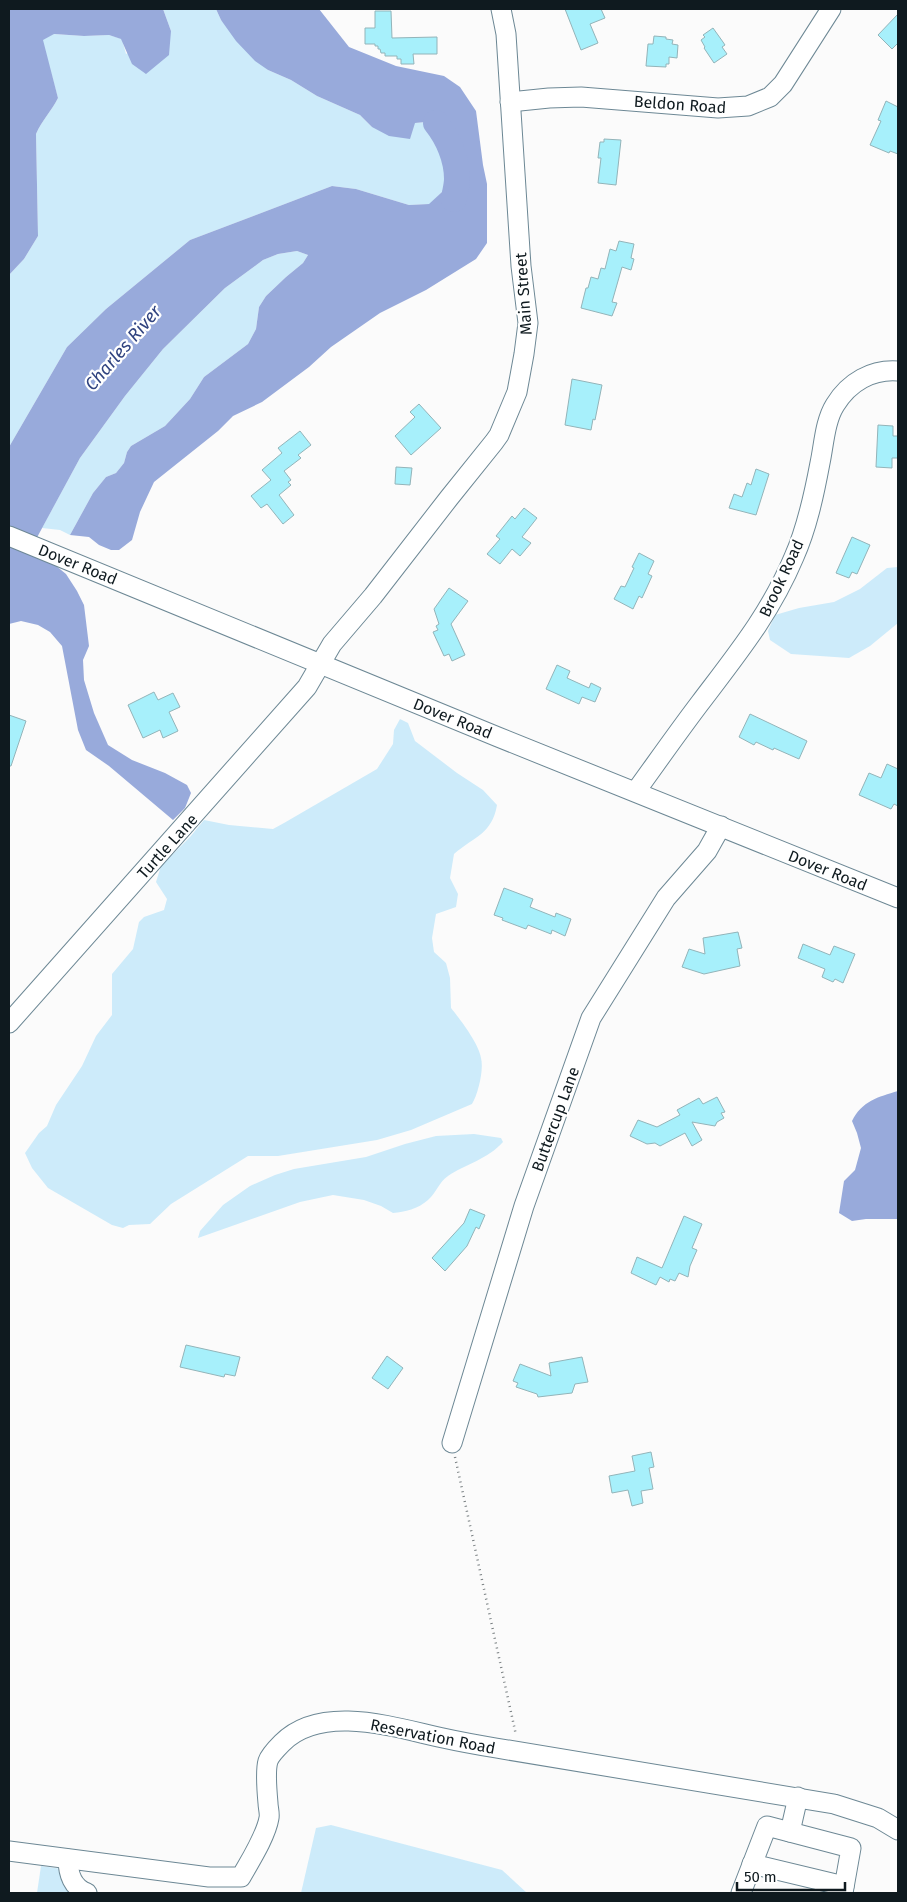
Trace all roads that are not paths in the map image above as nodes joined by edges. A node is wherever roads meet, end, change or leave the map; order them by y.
1 (501, 9) edge
2 (831, 9) edge
3 (510, 102) junction
4 (898, 371) edge
5 (9, 536) edge
6 (321, 665) junction
7 (636, 791) junction
8 (721, 826) junction
9 (898, 898) edge
10 (9, 1024) edge
11 (452, 1443) road end
12 (798, 1797) junction
13 (898, 1830) edge
14 (790, 1832) junction
15 (9, 1851) edge
16 (68, 1859) junction
17 (752, 1864) junction
18 (243, 1885) edge
19 (843, 1889) edge
20 (88, 1893) edge
21 (740, 1893) edge

1 - 3 street, Main Street
2 - 3 street, Beldon Road
3 - 6 street, Main Street
4 - 7 street, Brook Road
5 - 6 street, Dover Road
6 - 7 street, Dover Road
6 - 10 street, Turtle Lane
7 - 8 street, Dover Road
8 - 9 street, Dover Road
8 - 11 street, Buttercup Lane
12 - 13 street, Reservation Road
12 - 14 street
12 - 18 street, Reservation Road
14 - 17 street
14 - 19 street
15 - 16 street, Reservation Road
16 - 18 street, Reservation Road
16 - 20 street
17 - 19 street
17 - 21 street

